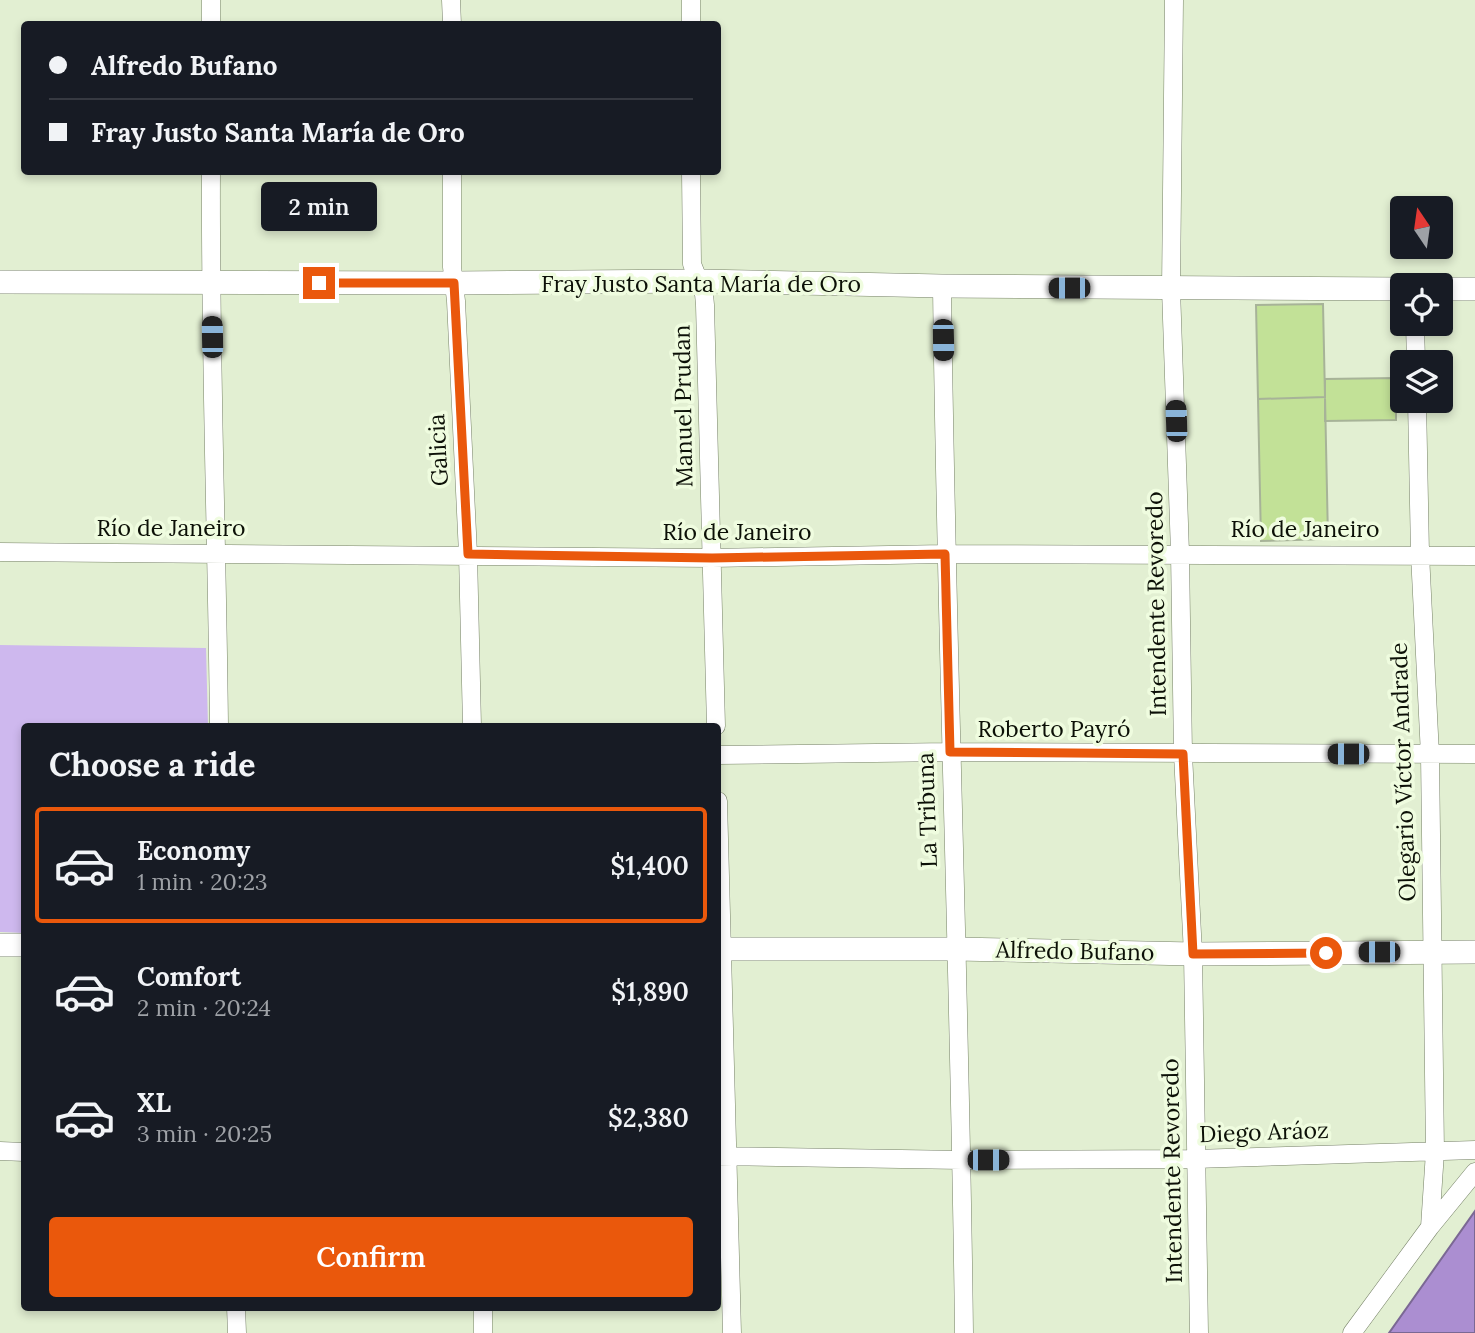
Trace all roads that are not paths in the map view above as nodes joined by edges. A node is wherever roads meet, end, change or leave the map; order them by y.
1 (211, 0) edge
2 (452, 0) edge
3 (691, 0) edge
4 (1174, 0) edge
5 (211, 21) edge
6 (452, 21) edge
7 (691, 21) edge
8 (211, 175) edge
9 (452, 175) edge
10 (691, 175) edge
11 (699, 281) junction
12 (0, 282) edge
13 (210, 283) junction
14 (454, 283) junction
15 (942, 286) junction
16 (1171, 289) junction
17 (1390, 289) edge
18 (1453, 289) edge
19 (1475, 289) edge
20 (1417, 413) edge
21 (0, 552) edge
22 (217, 552) junction
23 (1180, 553) junction
24 (468, 554) junction
25 (945, 554) junction
26 (1420, 554) junction
27 (1475, 556) edge
28 (712, 558) junction
29 (219, 723) edge
30 (472, 723) edge
31 (716, 723) edge
32 (950, 752) junction
33 (1183, 754) junction
34 (1430, 754) junction
35 (1475, 754) edge
36 (721, 755) edge
37 (0, 945) edge
38 (21, 945) edge
39 (721, 949) edge
40 (956, 949) junction
41 (1433, 952) junction
42 (1475, 952) edge
43 (1193, 954) junction
44 (721, 1087) edge
45 (1475, 1150) edge
46 (0, 1151) edge
47 (21, 1152) edge
48 (1436, 1152) junction
49 (722, 1156) edge
50 (1195, 1159) junction
51 (962, 1160) junction
52 (1475, 1172) edge
53 (1430, 1227) junction
54 (236, 1311) edge
55 (483, 1311) edge
56 (237, 1333) edge
57 (483, 1333) edge
58 (732, 1333) edge
59 (964, 1333) edge
60 (1199, 1333) edge
61 (1352, 1333) edge

1 - 5 street
2 - 6 street
3 - 7 street
4 - 16 street, Intendente Revoredo
8 - 13 street
9 - 14 street, Galicia
10 - 11 street, Manuel Prudan
11 - 14 street, Fray Justo Santa María de Oro
11 - 15 street, Fray Justo Santa María de Oro
11 - 28 street, Manuel Prudan
12 - 13 street, Fray Justo Santa María de Oro
13 - 14 street, Fray Justo Santa María de Oro
13 - 22 street
14 - 24 street, Galicia
15 - 16 street, Fray Justo Santa María de Oro
15 - 25 street, La Tribuna
16 - 17 street, Fray Justo Santa María de Oro
16 - 23 street, Intendente Revoredo
18 - 19 street
20 - 26 street, Olegario Víctor Andrade
21 - 22 street, Río de Janeiro
22 - 24 street, Río de Janeiro
22 - 29 street
23 - 25 street, Río de Janeiro
23 - 26 street, Río de Janeiro
23 - 33 street, Intendente Revoredo
24 - 28 street, Río de Janeiro
24 - 30 street, Galicia
25 - 28 street, Río de Janeiro
25 - 32 street, La Tribuna
26 - 27 street, Río de Janeiro
26 - 34 street, Olegario Víctor Andrade
28 - 31 street, Manuel Prudan
32 - 33 street, Roberto Payró
32 - 36 street, Roberto Payró
32 - 40 street, La Tribuna
33 - 34 street, Roberto Payró
33 - 43 street, Intendente Revoredo
34 - 35 street, Roberto Payró
34 - 41 street, Olegario Víctor Andrade
37 - 38 street
39 - 40 street, Alfredo Bufano
40 - 43 street, Alfredo Bufano
40 - 51 street, La Tribuna
41 - 42 street, Alfredo Bufano
41 - 43 street, Alfredo Bufano
41 - 48 street, Olegario Víctor Andrade
43 - 50 street, Intendente Revoredo
44 - 49 street
45 - 48 street, Diego Aráoz
46 - 47 street
48 - 50 street, Diego Aráoz
48 - 53 street, Olegario Víctor Andrade
49 - 51 street, Diego Aráoz
49 - 58 street
50 - 51 street, Diego Aráoz
50 - 60 street, Intendente Revoredo
51 - 59 street, La Tribuna
52 - 53 street
53 - 61 street
54 - 56 street
55 - 57 street

